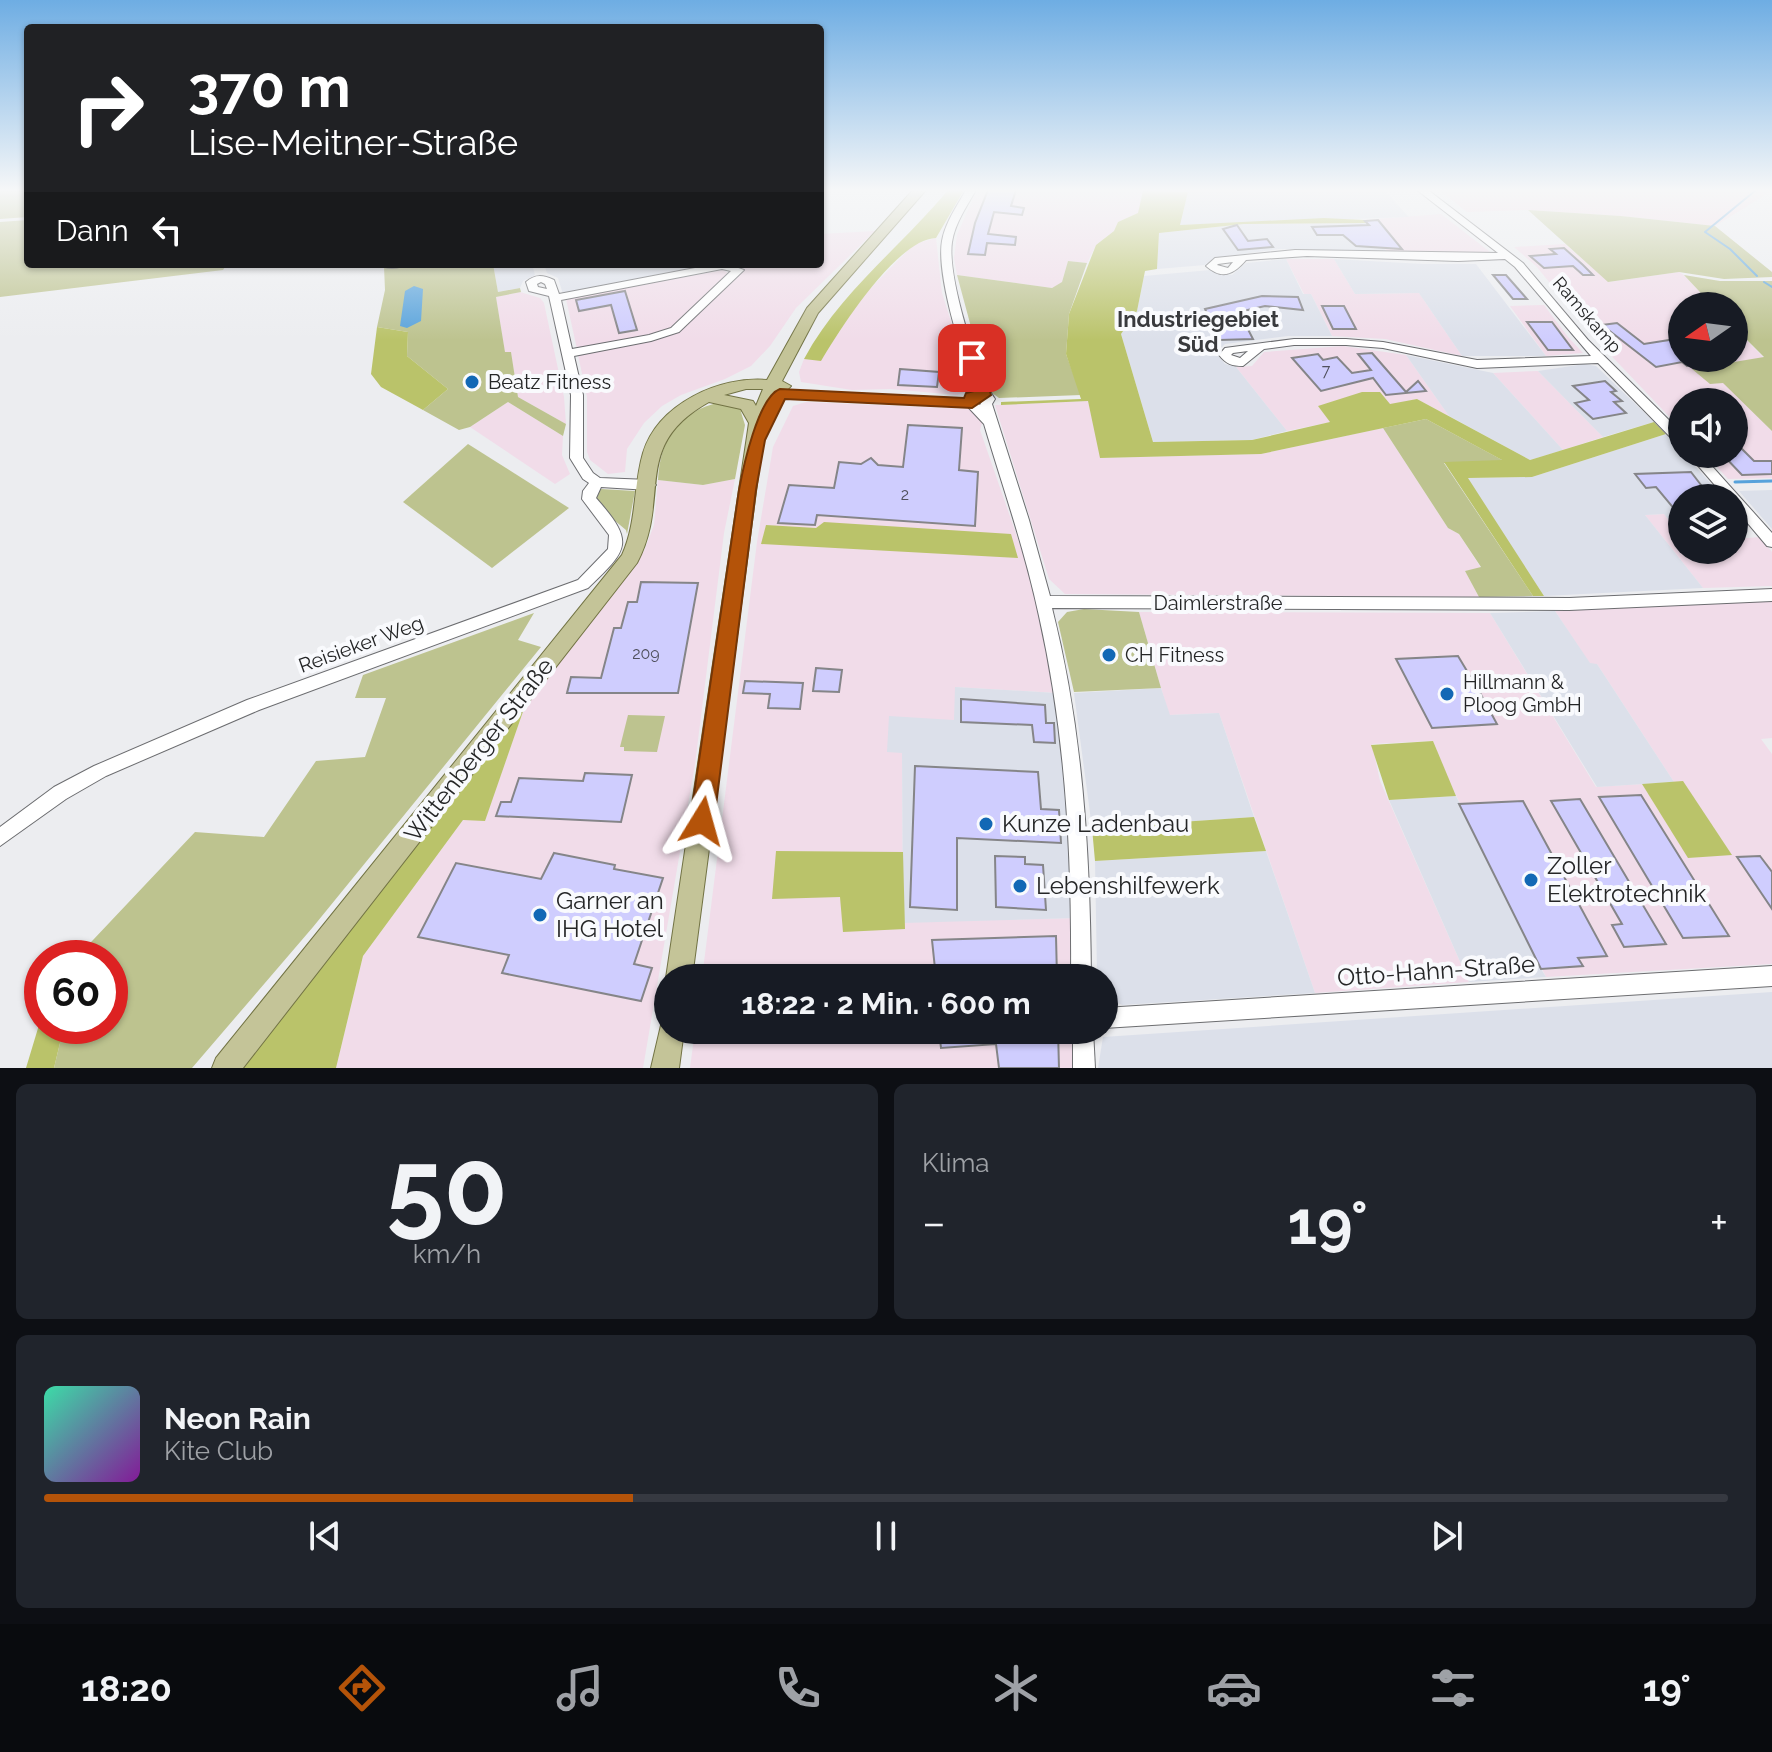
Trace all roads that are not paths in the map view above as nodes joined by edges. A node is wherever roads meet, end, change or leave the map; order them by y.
1 (878, 240) edge
2 (887, 240) edge
3 (948, 240) edge
4 (1488, 240) edge
5 (1509, 256) junction
6 (1242, 258) dead end
7 (540, 268) edge
8 (711, 268) edge
9 (730, 268) edge
10 (554, 296) junction
11 (805, 323) junction
12 (1261, 346) dead end
13 (567, 354) junction
14 (1600, 359) junction
15 (738, 386) junction
16 (776, 389) junction
17 (714, 398) junction
18 (977, 400) junction
19 (683, 412) junction
20 (1668, 427) edge
21 (757, 431) junction
22 (651, 457) junction
23 (1707, 468) edge
24 (605, 484) junction
25 (1721, 484) edge
26 (649, 485) junction
27 (1748, 514) edge
28 (1772, 542) edge
29 (1772, 595) edge
30 (1044, 602) junction
31 (0, 838) edge
32 (681, 964) edge
33 (1081, 964) edge
34 (1772, 976) edge
35 (1118, 1017) edge
36 (669, 1044) edge
37 (1083, 1044) edge
38 (226, 1068) edge
39 (665, 1068) edge
40 (1084, 1068) edge

1 - 11 main road
2 - 16 main road
3 - 18 street
4 - 5 street, Ramskamp
5 - 6 street
5 - 14 street, Ramskamp
7 - 10 street
8 - 10 street
9 - 13 street
10 - 13 street
11 - 15 main road
11 - 16 main road
12 - 14 street
13 - 24 street
14 - 20 street, Ramskamp
15 - 16 main road, Wittenberger Straße
15 - 19 main road, Wittenberger Straße
16 - 17 main road, Wittenberger Straße
16 - 18 street
16 - 21 main road
17 - 19 main road, Wittenberger Straße
17 - 21 main road
18 - 30 street
19 - 22 main road, Wittenberger Straße
21 - 32 main road
22 - 24 street
22 - 26 main road, Wittenberger Straße
23 - 25 street
24 - 26 street
24 - 31 street, Reisieker Weg
26 - 38 main road, Wittenberger Straße
27 - 28 street
29 - 30 street, Daimlerstraße
30 - 33 street
34 - 35 street, Otto-Hahn-Straße
36 - 39 main road
37 - 40 street

